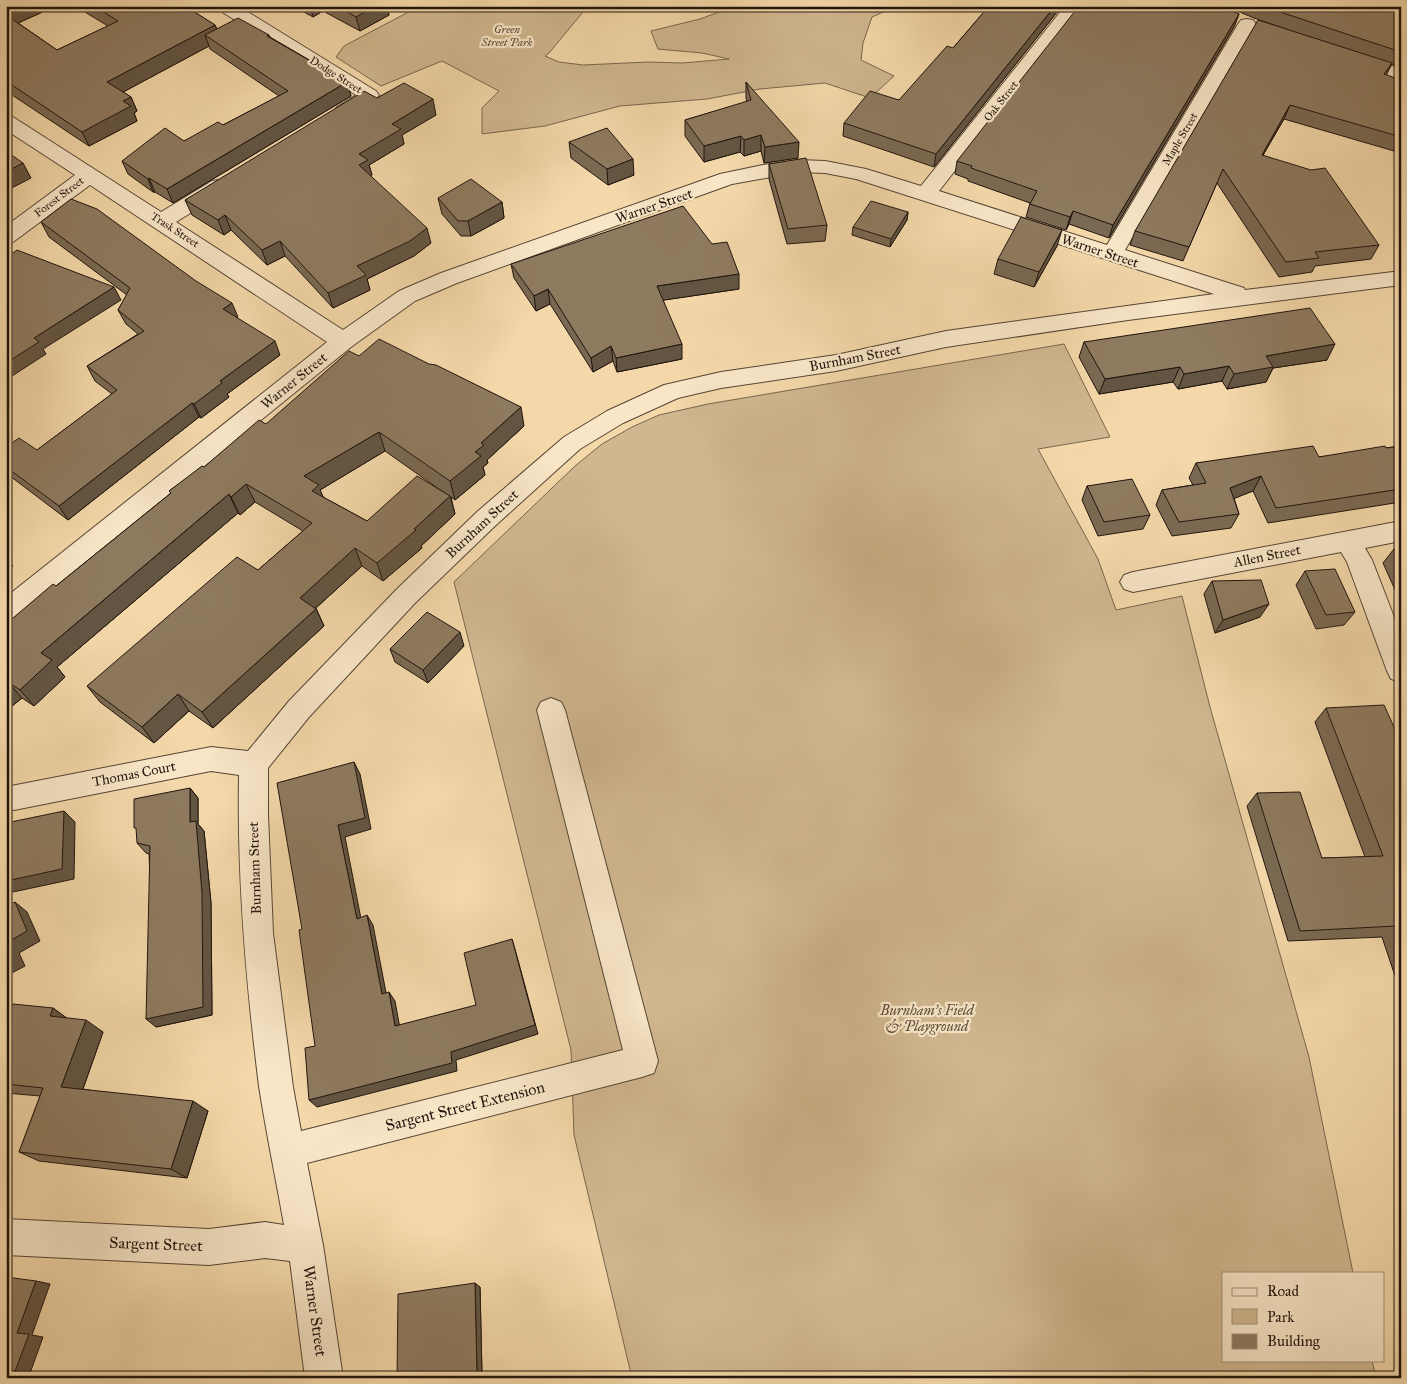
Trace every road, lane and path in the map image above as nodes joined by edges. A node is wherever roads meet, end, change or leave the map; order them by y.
1 (225, 6) edge
2 (1075, 6) edge
3 (1266, 30) edge
4 (1332, 52) edge
5 (1401, 75) edge
6 (327, 120) edge
7 (6, 121) edge
8 (88, 176) junction
9 (236, 176) edge
10 (925, 195) junction
11 (162, 221) junction
12 (6, 237) edge
13 (1112, 255) junction
14 (1401, 278) edge
15 (1245, 296) junction
16 (343, 341) junction
17 (1401, 531) edge
18 (1347, 540) junction
19 (1133, 582) dead end
20 (6, 612) edge
21 (1401, 671) edge
22 (550, 710) dead end
23 (254, 764) junction
24 (14, 797) dead end
25 (288, 1151) junction
26 (6, 1237) edge
27 (305, 1245) junction
28 (324, 1378) edge

1 - 6 street, Dodge Street
2 - 10 street, Oak Street
3 - 13 street, Maple Street
4 - 5 street
7 - 8 street, Trask Street
8 - 11 street, Trask Street
8 - 12 street, Forest Street
9 - 11 street
10 - 13 street, Warner Street
10 - 16 street, Warner Street
11 - 16 street, Trask Street
13 - 15 street, Warner Street
14 - 15 street, Warner Street
15 - 23 street, Burnham Street
16 - 20 street, Warner Street
17 - 18 street, Allen Street
18 - 19 street, Allen Street
18 - 21 street
22 - 25 street, Sargent Street Extension
23 - 24 street, Thomas Court
23 - 25 street, Burnham Street
25 - 27 street, Burnham Street
26 - 27 street, Sargent Street
27 - 28 street, Warner Street

